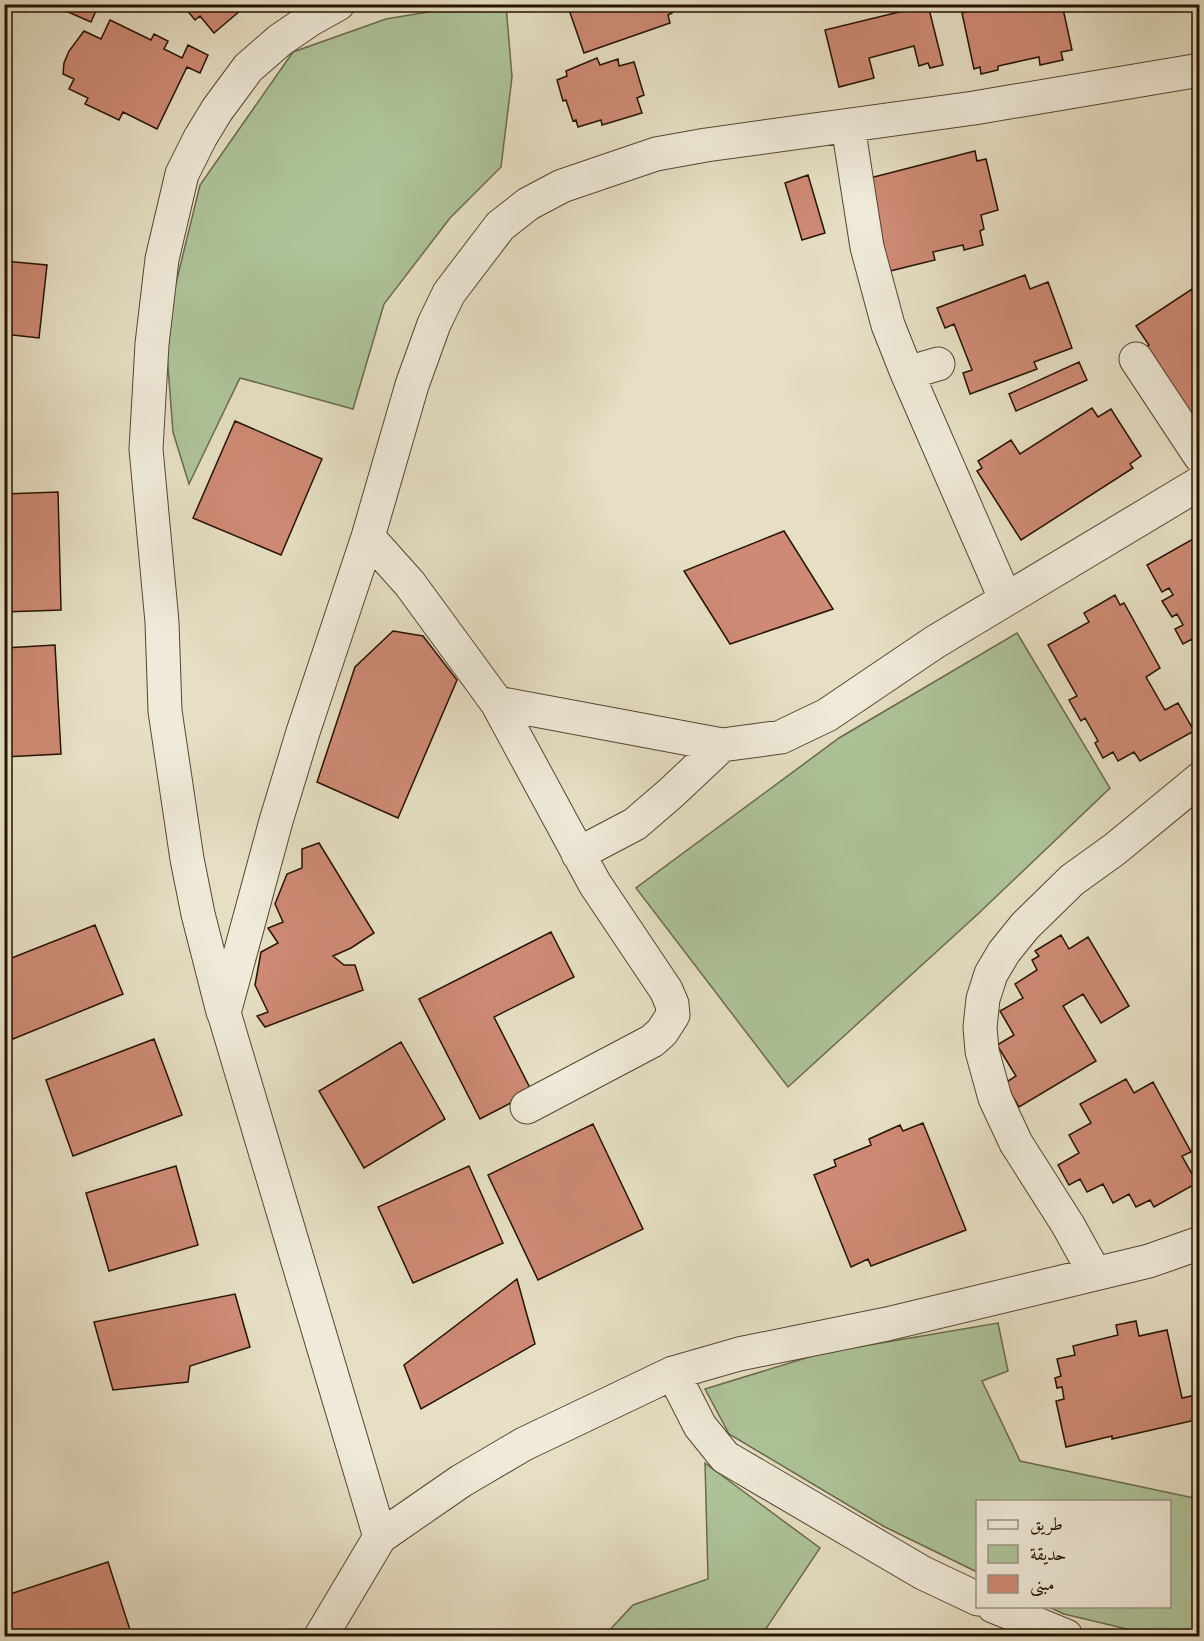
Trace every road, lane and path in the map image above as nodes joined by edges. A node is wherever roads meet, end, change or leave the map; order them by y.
1 (339, 4) edge
2 (1200, 70) edge
3 (848, 126) junction
4 (1136, 359) dead end
5 (938, 364) dead end
6 (907, 373) junction
7 (1200, 456) edge
8 (1200, 483) edge
9 (368, 537) junction
10 (1005, 598) junction
11 (496, 703) junction
12 (722, 745) junction
13 (1200, 779) edge
14 (578, 854) junction
15 (224, 1013) junction
16 (527, 1107) dead end
17 (1200, 1243) edge
18 (1095, 1274) junction
19 (673, 1373) junction
20 (380, 1537) junction
21 (976, 1598) edge
22 (998, 1608) edge
23 (321, 1636) edge
24 (1066, 1636) edge

1 - 15 street
2 - 3 street
3 - 6 street
3 - 9 street
4 - 7 street
5 - 6 street
6 - 10 street
8 - 10 street
9 - 11 street
9 - 15 street
10 - 12 street
11 - 12 street
11 - 14 street
12 - 14 street
13 - 18 street
14 - 16 street
15 - 20 street
17 - 18 street
18 - 19 street
19 - 20 street
19 - 21 street
20 - 23 street
22 - 24 street

